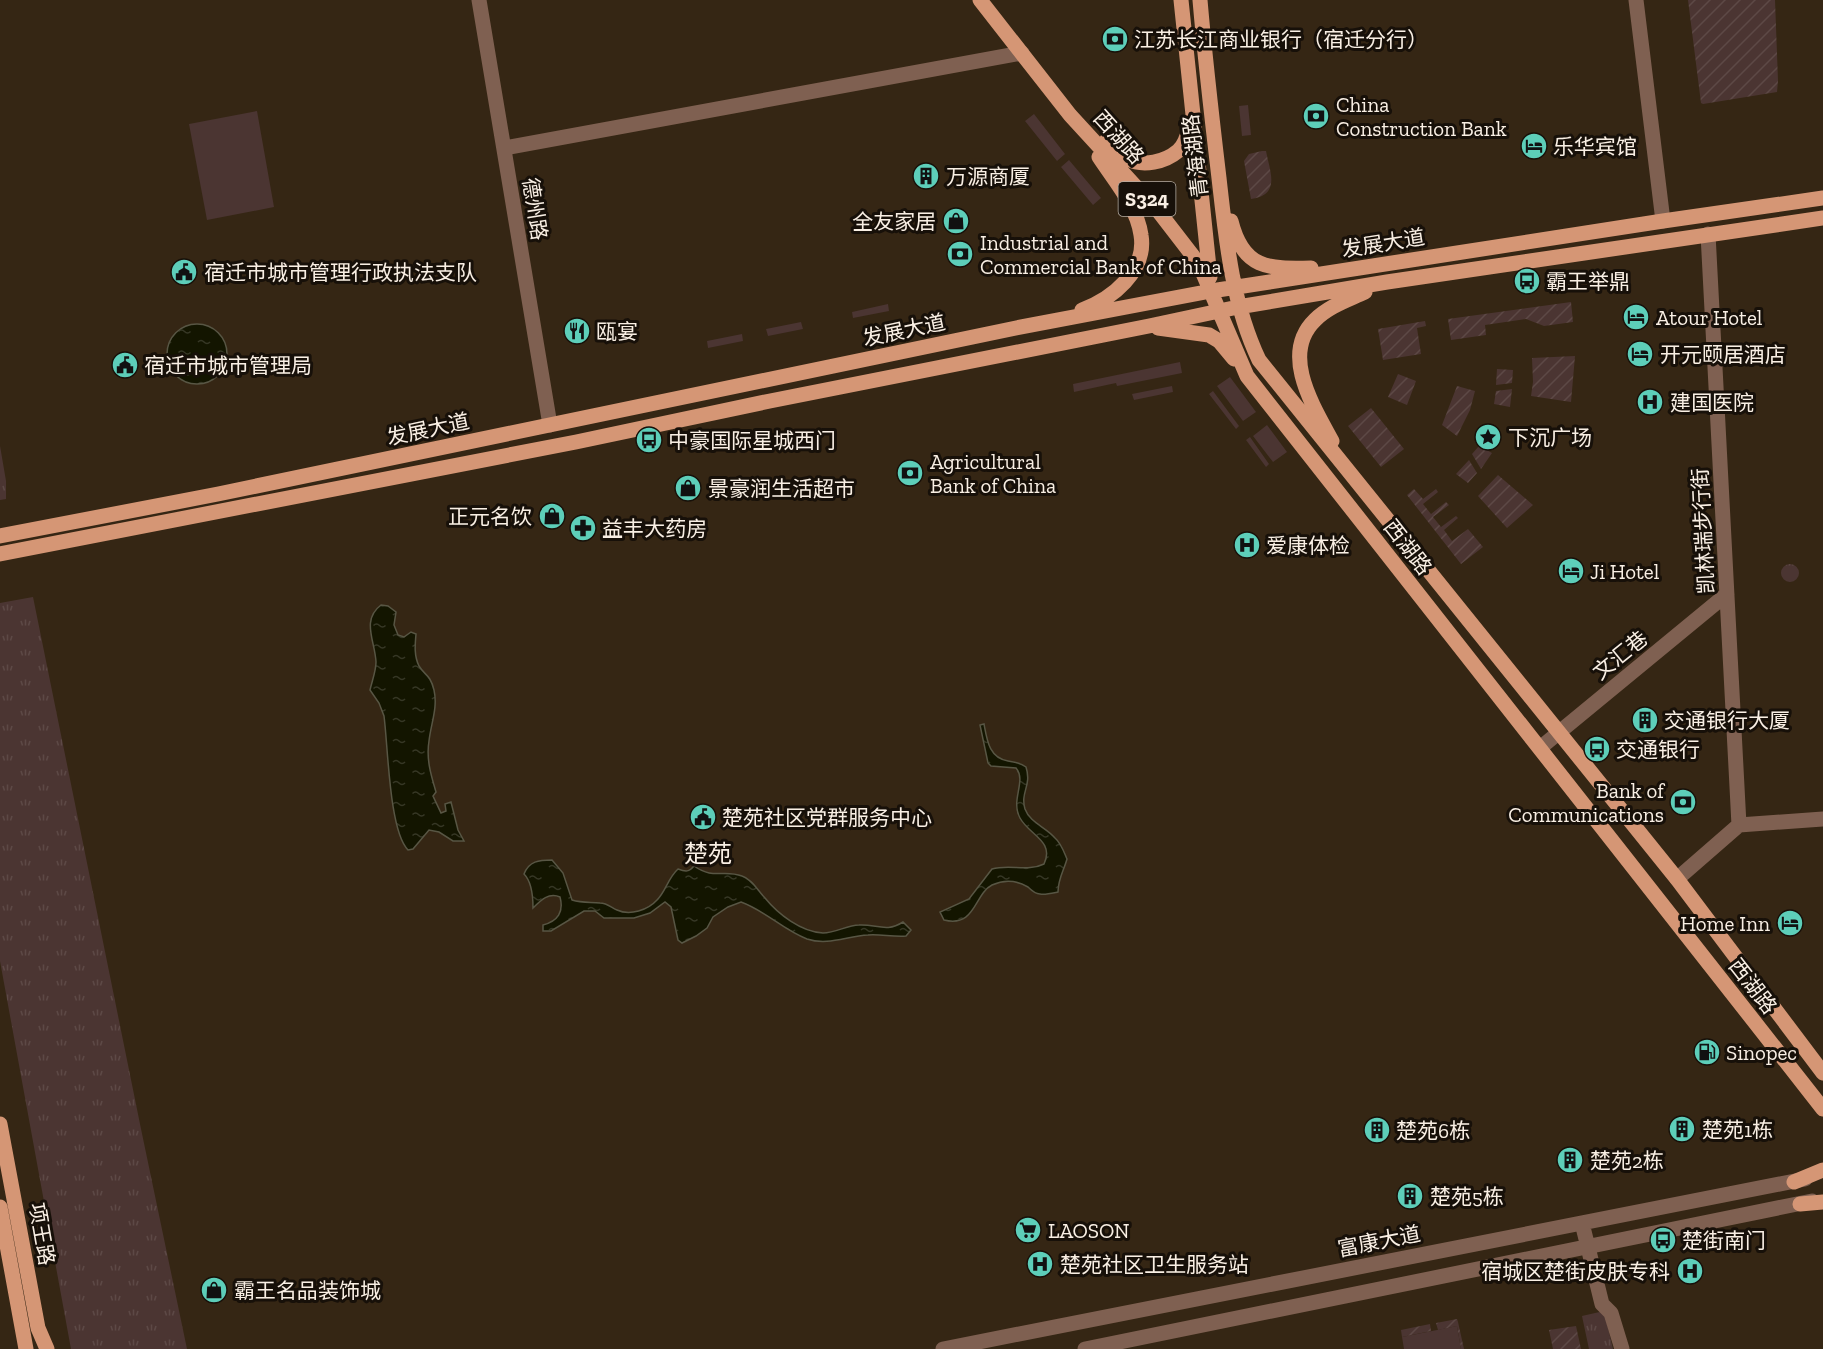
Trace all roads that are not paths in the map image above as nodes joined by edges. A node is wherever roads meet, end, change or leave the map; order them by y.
1 (479, 0) edge
2 (980, 0) edge
3 (1181, 0) edge
4 (1200, 0) edge
5 (1636, 0) edge
6 (1022, 53) junction
7 (1070, 115) junction
8 (1192, 120) junction
9 (504, 148) junction
10 (1216, 155) junction
11 (1823, 198) edge
12 (1823, 218) edge
13 (1664, 221) junction
14 (1708, 234) junction
15 (1386, 264) junction
16 (1387, 282) junction
17 (1234, 288) junction
18 (1211, 291) junction
19 (1238, 307) junction
20 (1219, 311) junction
21 (1149, 327) junction
22 (1016, 328) junction
23 (1247, 376) junction
24 (550, 425) junction
25 (1356, 480) junction
26 (0, 536) edge
27 (0, 554) edge
28 (1727, 594) junction
29 (1559, 733) junction
30 (1540, 748) junction
31 (1823, 819) edge
32 (1739, 825) junction
33 (1677, 879) junction
34 (1823, 1073) edge
35 (1823, 1112) edge
36 (0, 1124) edge
37 (1823, 1170) edge
38 (1823, 1175) edge
39 (1794, 1182) junction
40 (1823, 1200) edge
41 (1800, 1204) joint
42 (0, 1207) edge
43 (1582, 1223) junction
44 (1587, 1246) junction
45 (1142, 1344) edge
46 (26, 1349) edge
47 (47, 1349) edge
48 (943, 1349) edge
49 (1085, 1349) edge
50 (1622, 1349) edge

1 - 9 street, 德州路
2 - 6 main road, 西湖路 / S324
3 - 8 main road, 青海湖路
4 - 10 main road, 青海湖路
5 - 13 street
6 - 7 main road, 西湖路 / S324
6 - 9 street
7 - 8 main road
7 - 18 main road, 西湖路 / S324
7 - 22 main road
8 - 18 main road, 青海湖路
9 - 24 street, 德州路
10 - 15 main road
10 - 17 main road, 青海湖路
11 - 13 main road, 发展大道
12 - 14 main road, 发展大道
13 - 15 main road, 发展大道
14 - 16 main road, 发展大道
14 - 28 street, 凯林瑞步行街
15 - 17 main road, 发展大道
16 - 19 main road, 发展大道
16 - 25 main road
17 - 18 main road, 发展大道
17 - 19 main road, 青海湖路
18 - 19 main road
18 - 20 main road, 西湖路
18 - 22 main road, 发展大道
19 - 20 main road, 发展大道
19 - 25 main road, 西湖路
20 - 21 main road, 发展大道
20 - 23 main road, 西湖路
21 - 23 main road
21 - 27 main road, 发展大道
22 - 24 main road, 发展大道
23 - 30 main road, 西湖路
24 - 26 main road, 发展大道
25 - 29 main road, 西湖路
28 - 29 street, 文汇巷
28 - 32 street, 凯林瑞步行街
29 - 30 street, 文汇巷
29 - 33 main road, 西湖路
30 - 35 main road, 西湖路
31 - 32 street
32 - 33 street
33 - 34 main road, 西湖路
36 - 47 main road, 项王路
37 - 39 main road
38 - 39 street, 富康大道
39 - 43 street, 富康大道
40 - 41 main road
41 - 44 street
42 - 46 main road, 项王路
43 - 44 street
43 - 48 street, 富康大道
44 - 45 street
44 - 50 street
45 - 49 street

